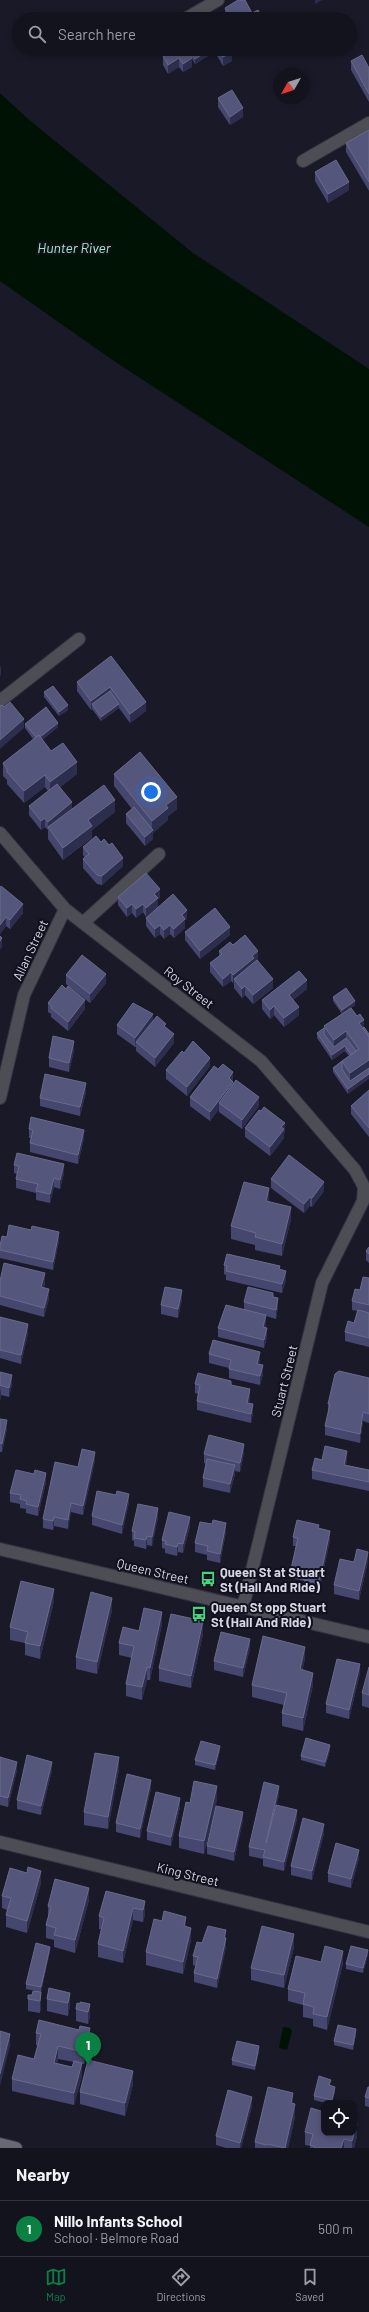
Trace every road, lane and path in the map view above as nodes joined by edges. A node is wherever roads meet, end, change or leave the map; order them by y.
1 (218, 0) edge
2 (197, 12) edge
3 (369, 123) edge
4 (302, 161) dead end
5 (79, 639) dead end
6 (0, 701) edge
7 (0, 833) edge
8 (159, 854) dead end
9 (65, 909) junction
10 (83, 923) junction
11 (0, 1098) edge
12 (355, 1170) joint
13 (0, 1549) edge
14 (243, 1607) junction
15 (369, 1637) edge
16 (0, 1842) edge
17 (369, 1932) edge
18 (0, 2144) edge
19 (16, 2148) edge

1 - 2 street
3 - 4 street
5 - 6 street
7 - 9 street, Roy Street
8 - 10 street
9 - 10 street, Roy Street
9 - 11 street, Allan Street
10 - 12 street, Roy Street
12 - 14 street, Stuart Street
13 - 14 street, Queen Street
14 - 15 street, Queen Street
16 - 17 street, King Street
18 - 19 main road

